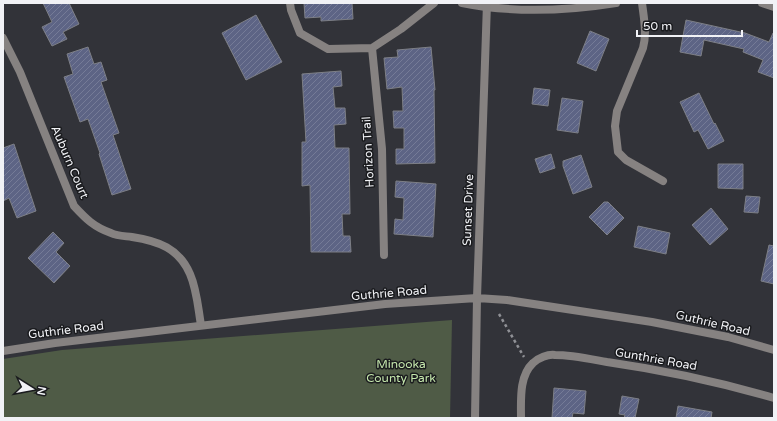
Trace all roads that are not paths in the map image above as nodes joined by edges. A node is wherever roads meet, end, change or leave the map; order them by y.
1 (290, 3) edge
2 (434, 3) edge
3 (462, 3) edge
4 (616, 3) edge
5 (642, 3) edge
6 (762, 3) edge
7 (487, 6) edge
8 (774, 7) edge
9 (3, 38) edge
10 (372, 48) junction
11 (663, 181) dead end
12 (384, 255) dead end
13 (477, 298) junction
14 (201, 325) junction
15 (774, 350) edge
16 (3, 351) edge
17 (774, 398) edge
18 (475, 418) edge
19 (521, 418) edge

1 - 10 street
2 - 10 street
3 - 7 street
4 - 7 street
5 - 11 street
6 - 8 street
7 - 13 street, Sunset Drive
9 - 14 street, Auburn Court
10 - 12 street, Horizon Trail
13 - 14 street, Guthrie Road
13 - 15 street, Guthrie Road
13 - 18 street, Sunset Drive
14 - 16 street, Guthrie Road
17 - 19 street, Gunthrie Road

